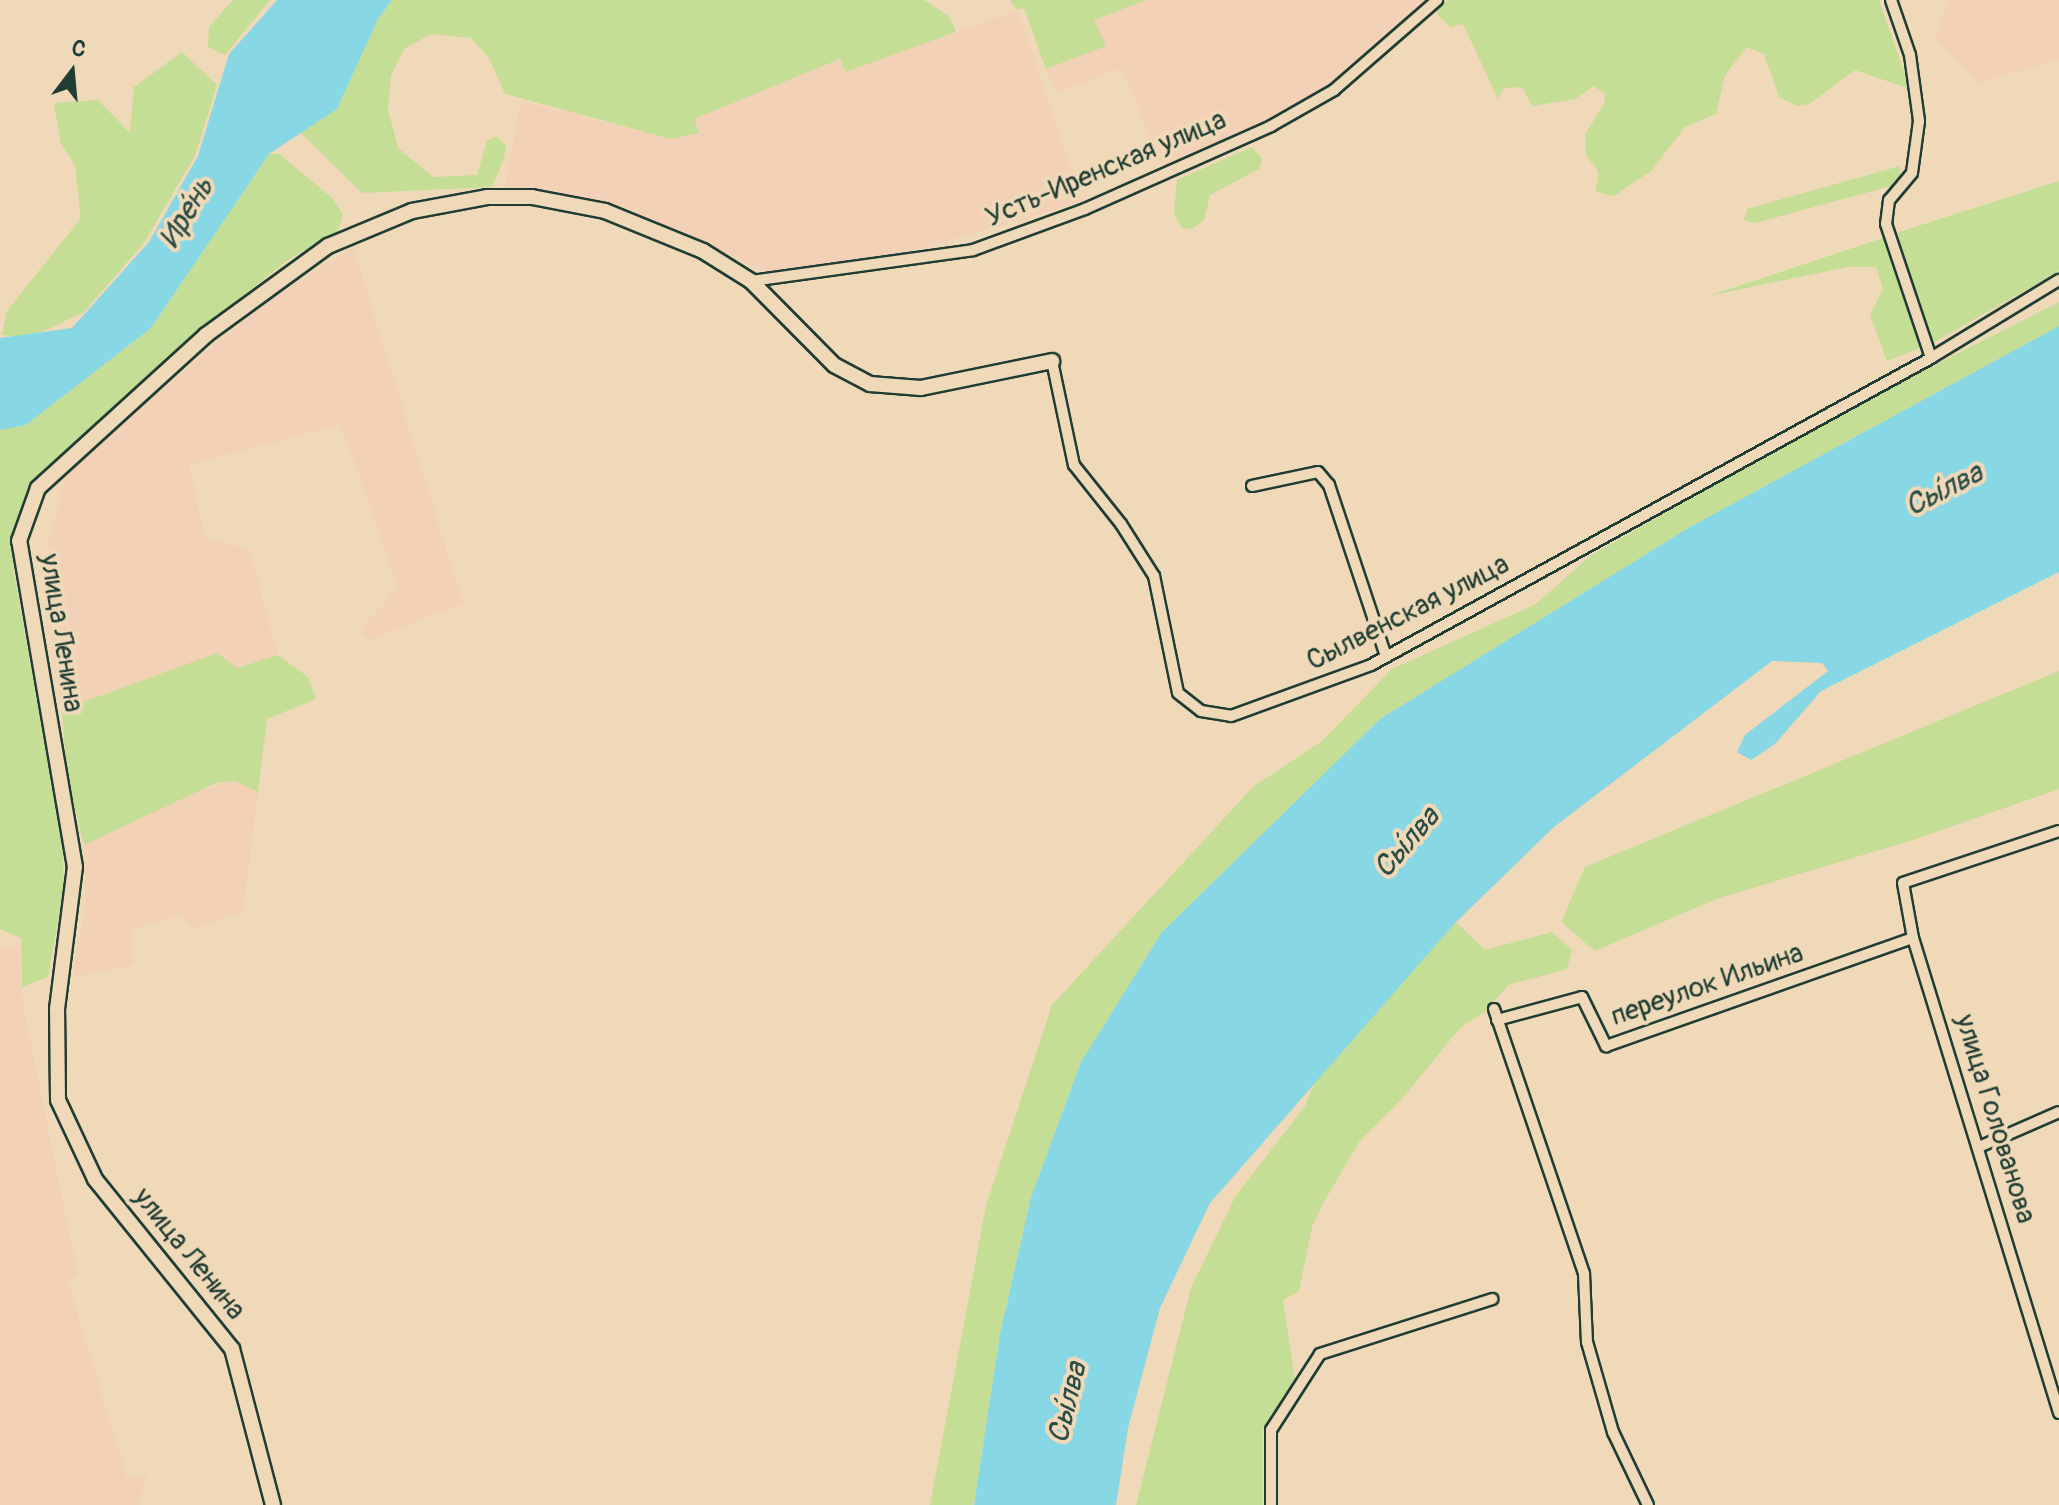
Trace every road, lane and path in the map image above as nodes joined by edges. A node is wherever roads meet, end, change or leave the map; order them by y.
1 (1437, 0) edge
2 (1891, 0) edge
3 (2059, 280) edge
4 (751, 281) junction
5 (1931, 358) junction
6 (1052, 361) joint
7 (1252, 486) dead end
8 (1386, 656) junction
9 (2059, 831) edge
10 (1913, 938) junction
11 (1494, 1009) dead end
12 (1497, 1020) junction
13 (2059, 1112) edge
14 (1979, 1147) junction
15 (1492, 1299) dead end
16 (2059, 1413) edge
17 (273, 1505) edge
18 (1271, 1505) edge
19 (1648, 1505) edge

1 - 4 street, Усть-Иренская улица
2 - 5 street
3 - 5 street, Сылвенская улица
4 - 6 street, улица Ленина
4 - 17 street, улица Ленина
5 - 8 street, Сылвенская улица
6 - 8 street, Сылвенская улица
7 - 8 street
9 - 10 street, улица Голованова
10 - 12 street, переулок Ильина
10 - 14 street, улица Голованова
11 - 12 street
12 - 19 street
13 - 14 street
14 - 16 street, улица Голованова
15 - 18 street

